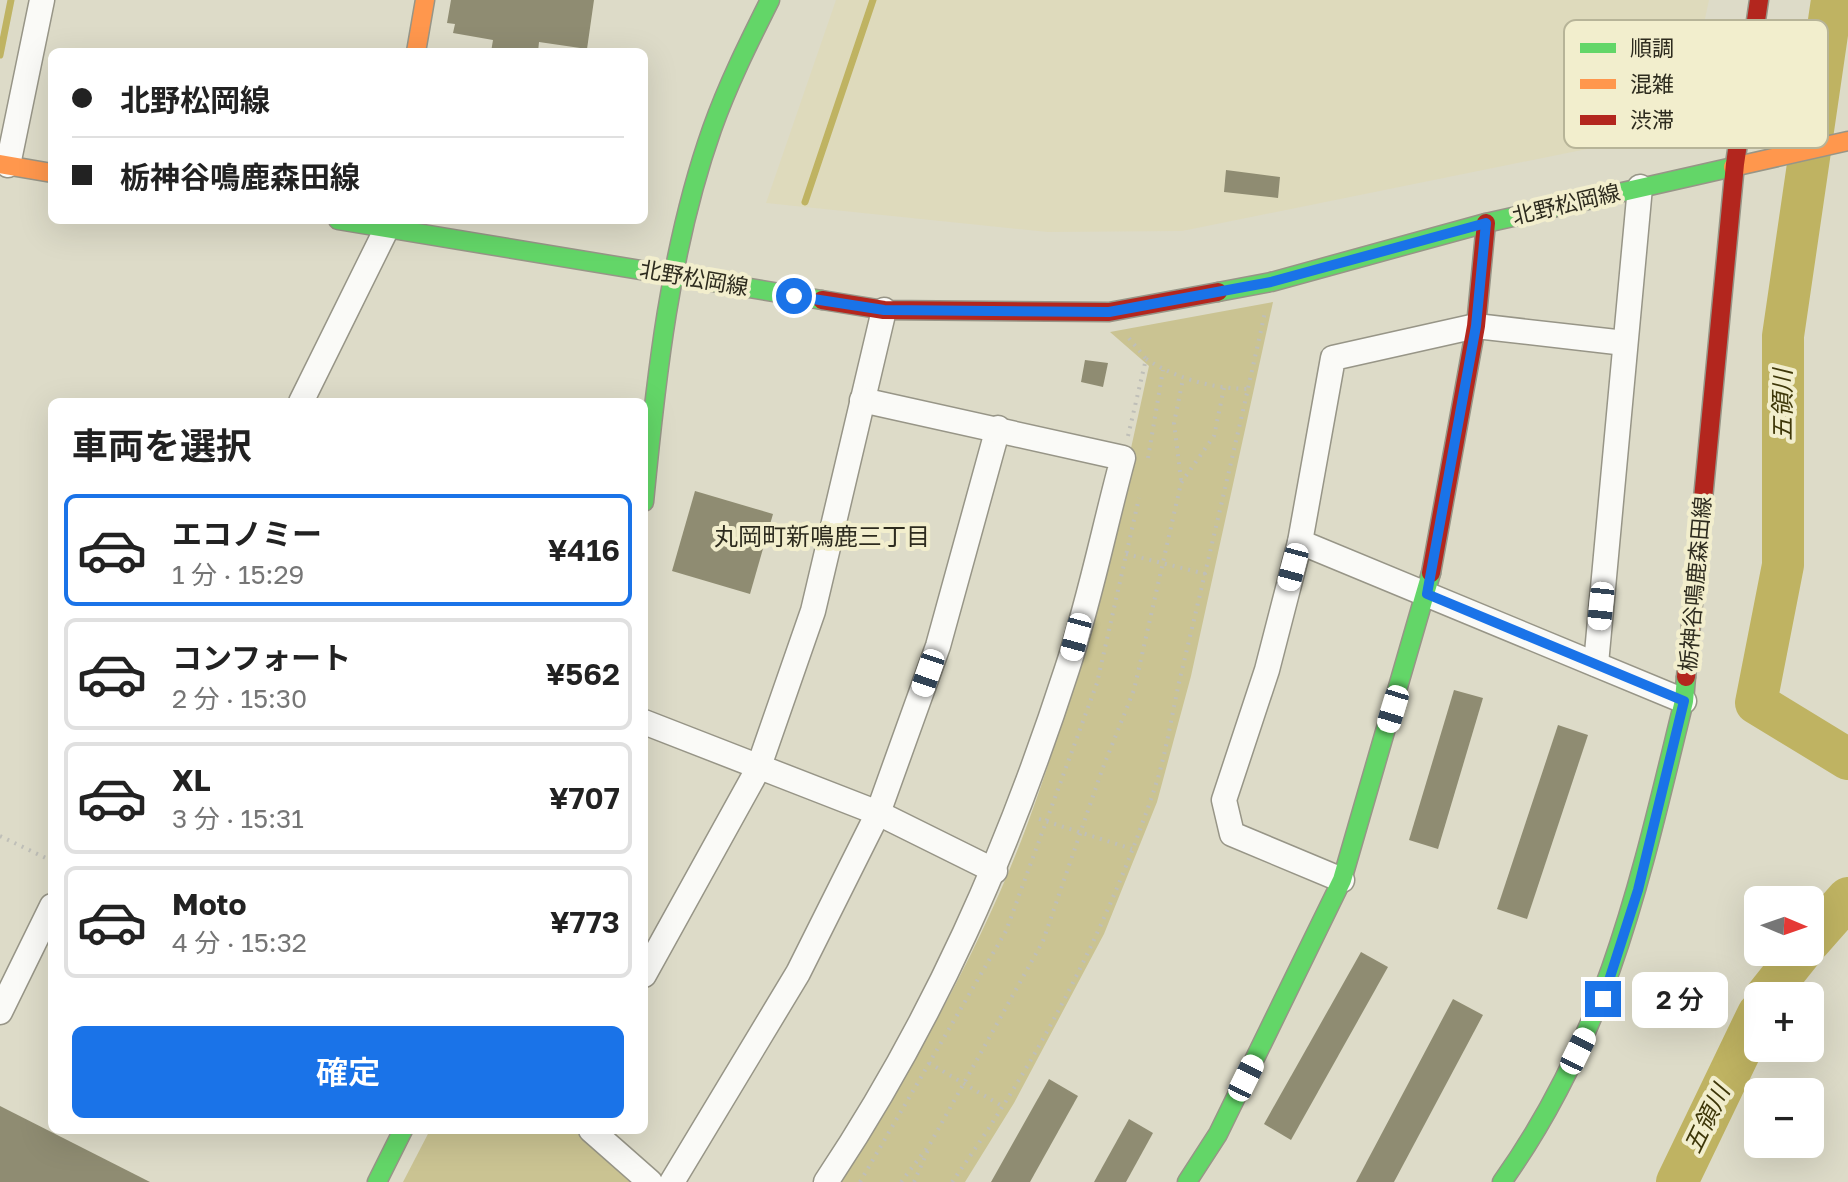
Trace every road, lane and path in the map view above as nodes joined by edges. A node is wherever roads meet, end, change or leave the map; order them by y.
1 (42, 0) edge
2 (425, 0) edge
3 (770, 0) edge
4 (1759, 0) edge
5 (1756, 20) edge
6 (417, 48) edge
7 (1848, 141) edge
8 (1828, 145) edge
9 (1737, 148) edge
10 (1812, 148) edge
11 (1735, 164) junction
12 (4, 165) edge
13 (48, 172) edge
14 (1640, 187) junction
15 (1486, 223) junction
16 (388, 224) edge
17 (675, 276) junction
18 (1271, 282) junction
19 (884, 310) junction
20 (1109, 312) junction
21 (1476, 326) junction
22 (1625, 343) junction
23 (1146, 359) junction
24 (1183, 379) junction
25 (1224, 388) junction
26 (1248, 389) junction
27 (303, 398) edge
28 (862, 400) junction
29 (998, 428) junction
30 (648, 454) edge
31 (1123, 458) junction
32 (1181, 483) junction
33 (1300, 542) junction
34 (1099, 548) junction
35 (1163, 563) junction
36 (1206, 574) junction
37 (1427, 594) junction
38 (1596, 664) junction
39 (1684, 701) junction
40 (648, 724) edge
41 (758, 769) junction
42 (1017, 811) junction
43 (878, 813) junction
44 (1080, 832) junction
45 (0, 836) edge
46 (1132, 849) junction
47 (48, 859) edge
48 (995, 871) junction
49 (1342, 880) junction
50 (48, 914) edge
51 (648, 968) edge
52 (0, 1012) edge
53 (906, 1051) junction
54 (965, 1082) junction
55 (1002, 1106) junction
56 (401, 1134) edge
57 (596, 1134) edge
58 (930, 1144) junction
59 (377, 1182) edge
60 (650, 1182) edge
61 (672, 1182) edge
62 (826, 1182) edge
63 (901, 1182) edge
64 (914, 1182) edge
65 (952, 1182) edge
66 (1187, 1182) edge
67 (1502, 1182) edge

1 - 12 street
2 - 6 main road
3 - 17 main road
4 - 5 main road, 栃神谷鳴鹿森田線
7 - 8 main road, 北野松岡線
9 - 11 main road, 栃神谷鳴鹿森田線
10 - 11 main road, 北野松岡線
11 - 14 main road, 北野松岡線
11 - 39 main road, 栃神谷鳴鹿森田線
12 - 13 main road
14 - 15 main road, 北野松岡線
14 - 22 street
15 - 18 main road, 北野松岡線
15 - 21 main road
16 - 17 main road, 北野松岡線
16 - 27 street
17 - 19 main road, 北野松岡線
17 - 30 main road
18 - 20 main road, 北野松岡線
18 - 26 path
19 - 20 main road, 北野松岡線
19 - 28 street
20 - 23 path
21 - 22 street
21 - 33 street
21 - 37 main road
22 - 38 street
23 - 24 path
23 - 31 path
24 - 25 path
24 - 32 path
25 - 26 path
25 - 32 path
26 - 36 path
28 - 29 street
28 - 41 street
29 - 31 street
29 - 43 street
31 - 34 street
32 - 35 path
33 - 37 street
33 - 49 street
34 - 35 path
34 - 42 street
35 - 36 path
35 - 44 path
36 - 46 path
37 - 38 street
37 - 49 main road
38 - 39 street
39 - 67 main road, 栃神谷鳴鹿森田線
40 - 41 street
41 - 43 street
41 - 51 street
42 - 44 path
42 - 48 street
43 - 48 street
43 - 61 street
44 - 46 path
44 - 54 path
45 - 47 path
46 - 55 path
48 - 53 street
49 - 66 main road
50 - 52 street
53 - 54 path
53 - 62 street
54 - 55 path
54 - 58 path
55 - 65 path
56 - 59 main road
57 - 60 street
58 - 63 path
58 - 64 path

